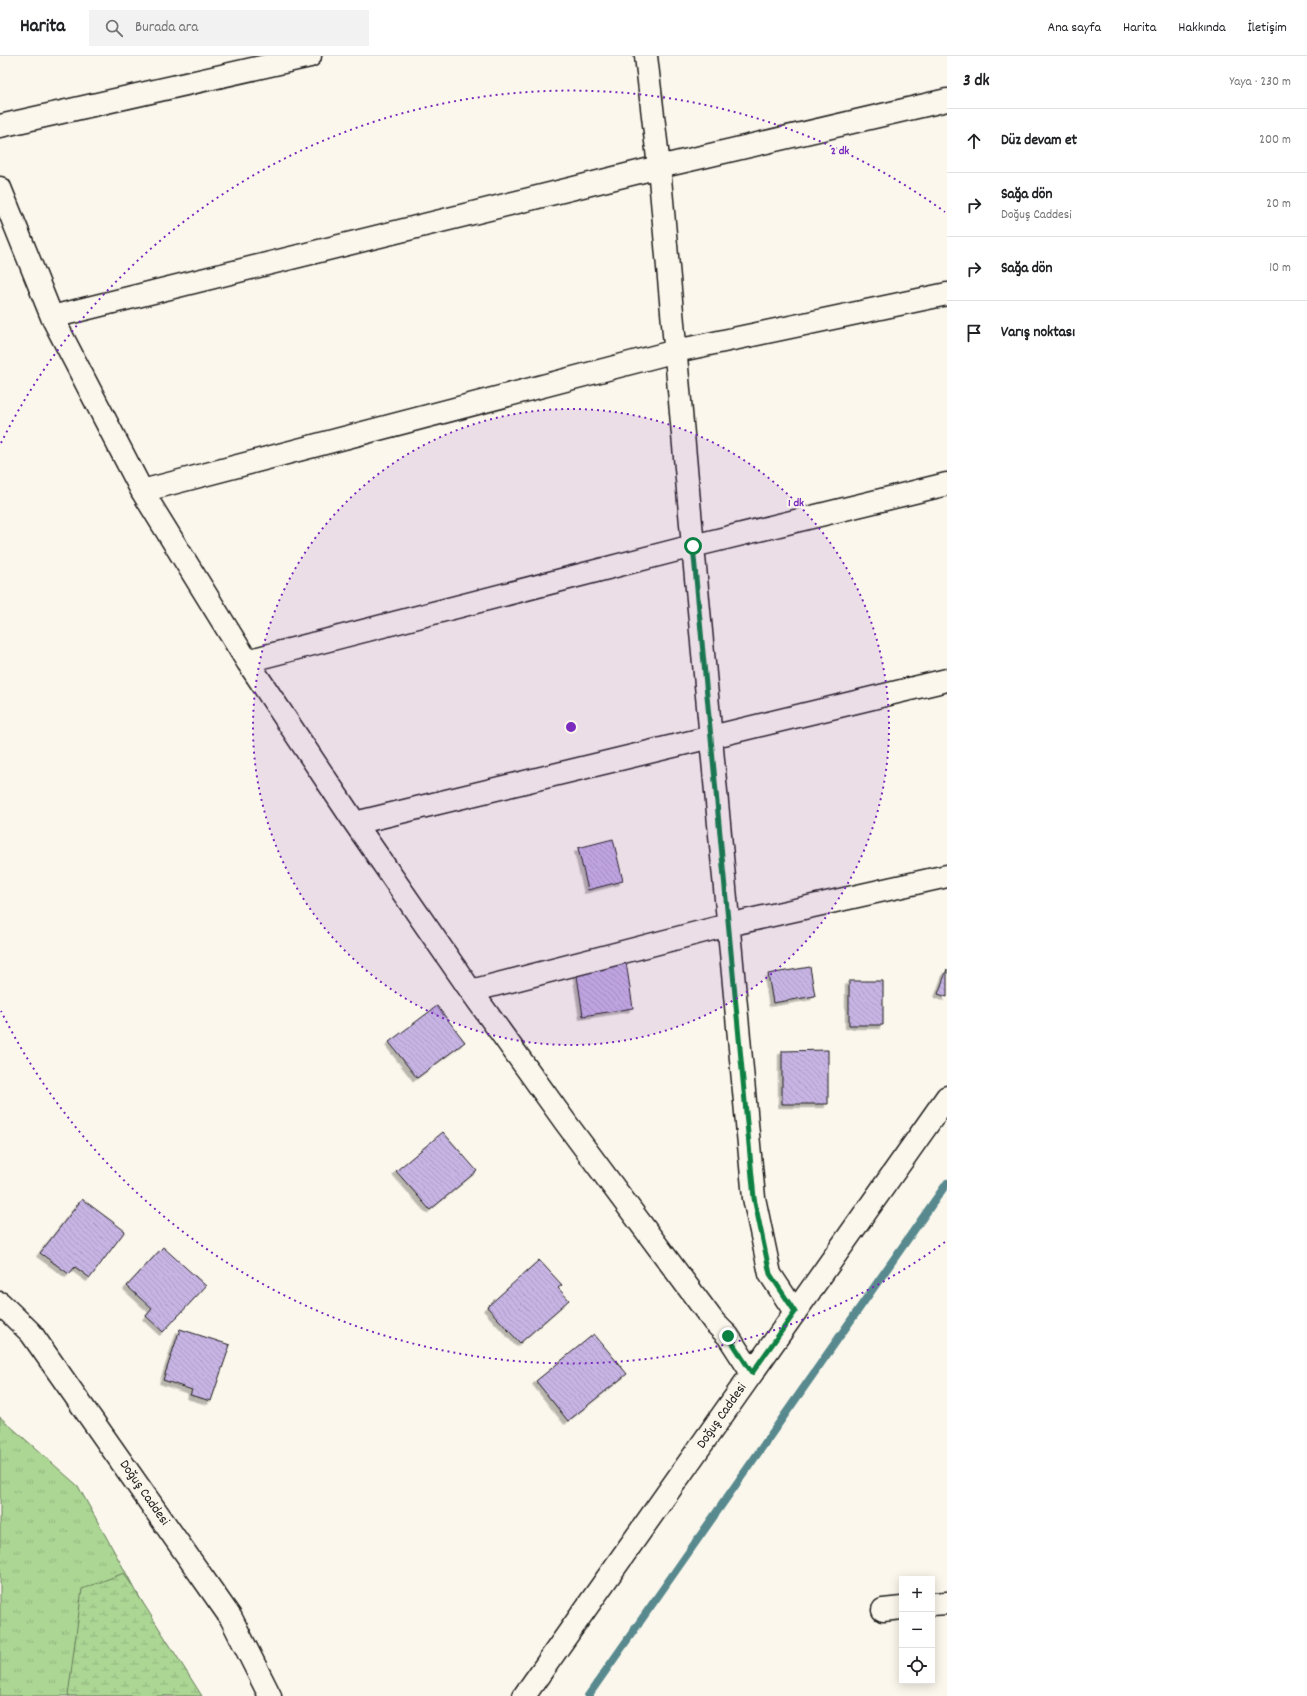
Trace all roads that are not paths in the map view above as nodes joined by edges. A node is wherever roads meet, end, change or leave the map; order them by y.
1 (310, 56) edge
2 (646, 56) edge
3 (947, 100) edge
4 (0, 126) edge
5 (659, 167) junction
6 (0, 188) edge
7 (947, 294) edge
8 (52, 317) junction
9 (676, 351) junction
10 (947, 484) edge
11 (142, 490) junction
12 (693, 546) junction
13 (248, 661) junction
14 (947, 680) edge
15 (711, 737) junction
16 (355, 823) junction
17 (947, 876) edge
18 (728, 925) junction
19 (471, 991) junction
20 (947, 1097) edge
21 (0, 1303) edge
22 (795, 1312) junction
23 (752, 1373) junction
24 (947, 1603) edge
25 (935, 1604) edge
26 (270, 1696) edge
27 (524, 1696) edge

1 - 4 street
2 - 5 street
3 - 5 street
5 - 8 street
5 - 9 street
6 - 8 street
7 - 9 street
8 - 11 street
9 - 11 street
9 - 12 street
10 - 12 street
11 - 13 street
12 - 13 street
12 - 15 street
13 - 16 street
14 - 15 street
15 - 16 street
15 - 18 street
16 - 19 street
17 - 18 street
18 - 19 street
18 - 22 street
19 - 23 street
20 - 22 street, Doğuş Caddesi
21 - 26 street, Doğuş Caddesi
22 - 23 street, Doğuş Caddesi
23 - 27 street, Doğuş Caddesi
24 - 25 street

